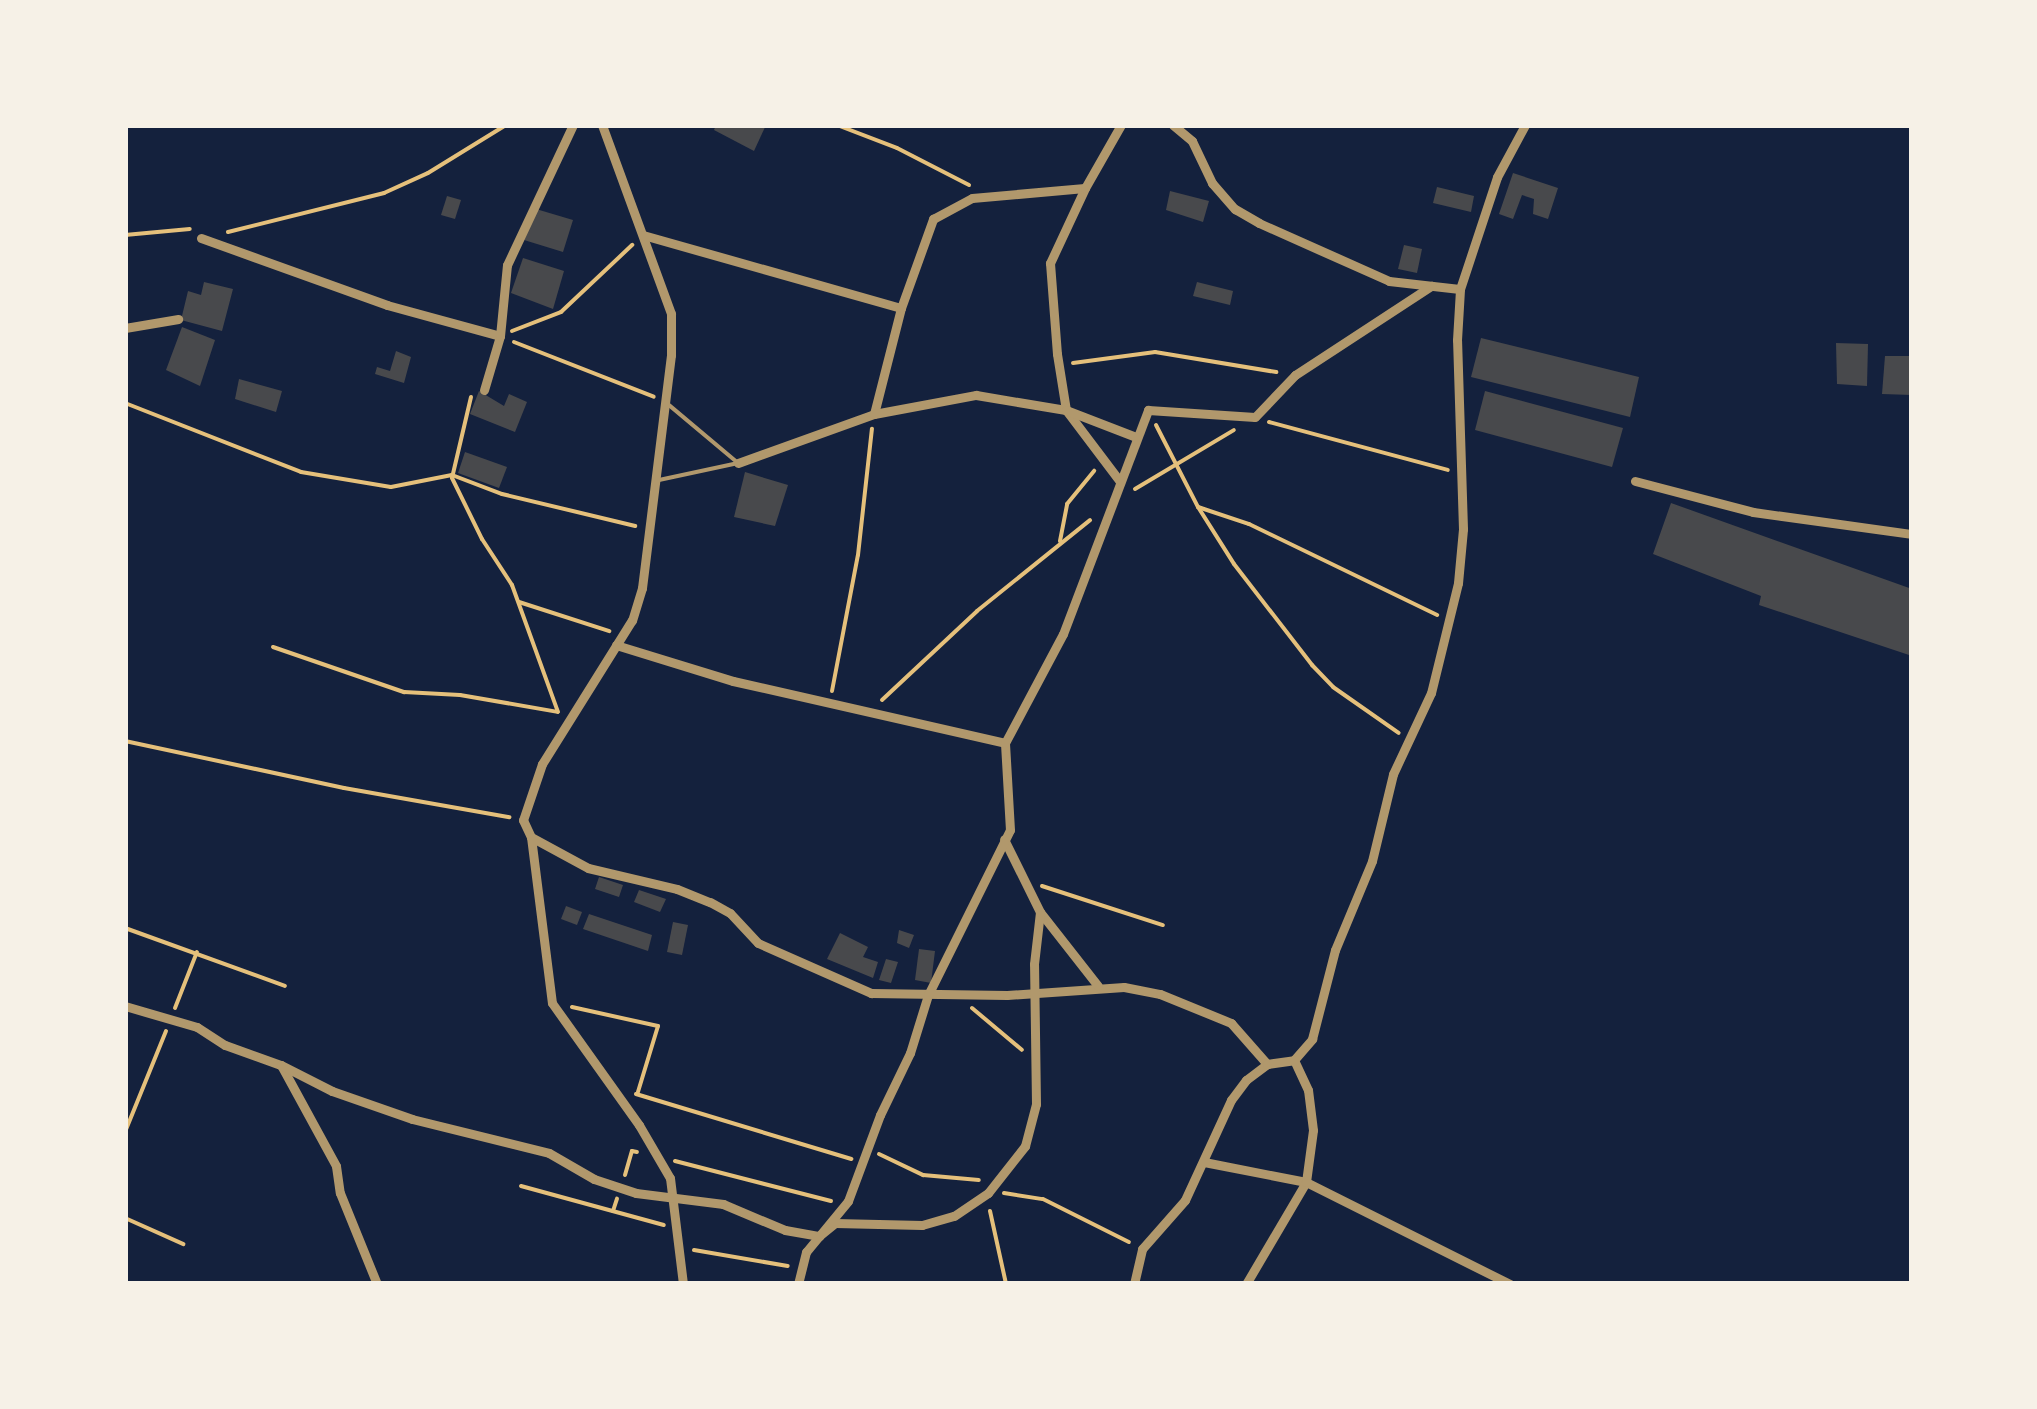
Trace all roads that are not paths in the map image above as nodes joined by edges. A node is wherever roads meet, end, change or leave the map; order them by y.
1 (573, 125) edge
2 (602, 125) edge
3 (1121, 125) edge
4 (1173, 125) edge
5 (1525, 125) edge
6 (1085, 188) junction
7 (643, 235) junction
8 (201, 238) road end
9 (1431, 286) junction
10 (1460, 289) junction
11 (901, 308) junction
12 (178, 319) dead end
13 (125, 328) edge
14 (500, 336) junction
15 (485, 386) road end
16 (665, 402) junction
17 (1066, 410) junction
18 (874, 414) junction
19 (1136, 437) junction
20 (738, 463) junction
21 (655, 480) junction
22 (1119, 480) junction
23 (1635, 480) dead end
24 (1912, 534) edge
25 (616, 646) junction
26 (1005, 744) junction
27 (532, 837) junction
28 (1004, 839) junction
29 (1040, 912) junction
30 (1098, 986) junction
31 (1036, 992) junction
32 (928, 995) junction
33 (125, 1006) edge
34 (1294, 1060) junction
35 (1267, 1064) junction
36 (281, 1065) junction
37 (1204, 1162) junction
38 (1306, 1182) junction
39 (676, 1198) junction
40 (819, 1236) junction
41 (378, 1284) edge
42 (683, 1284) edge
43 (798, 1284) edge
44 (1134, 1284) edge
45 (1246, 1284) edge
46 (1510, 1284) edge

1 - 14 street
2 - 7 street
3 - 6 street
4 - 9 street
5 - 10 street
6 - 11 street
6 - 17 street
7 - 11 street
7 - 16 street
8 - 14 street
9 - 10 street
9 - 19 street
10 - 34 street
11 - 18 street
12 - 13 street
14 - 15 street
16 - 20 lane
16 - 21 street
17 - 18 street
17 - 19 street
17 - 22 street
18 - 20 street
19 - 22 street
20 - 21 lane
21 - 25 street
22 - 26 street
23 - 24 street
25 - 26 street
25 - 27 street
26 - 28 street
27 - 32 street
27 - 39 street
28 - 29 street
28 - 32 street
29 - 30 street
29 - 31 street
30 - 31 street
30 - 35 street
31 - 32 street
31 - 40 street
32 - 40 street
33 - 36 street
34 - 35 street
34 - 38 street
35 - 37 street
36 - 39 street
36 - 41 street
37 - 38 street
37 - 44 street
38 - 45 street
38 - 46 street
39 - 40 street
39 - 42 street
40 - 43 street

